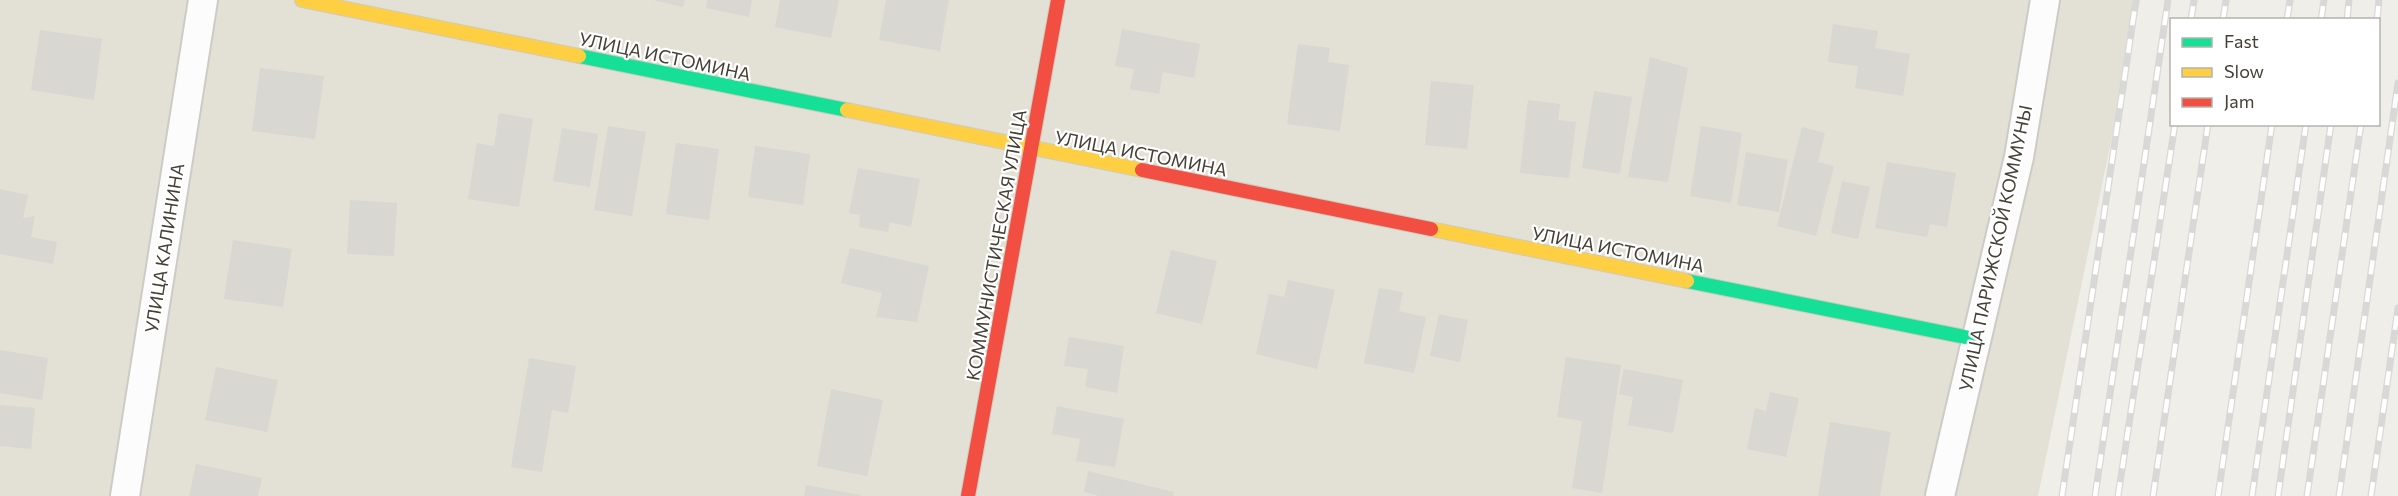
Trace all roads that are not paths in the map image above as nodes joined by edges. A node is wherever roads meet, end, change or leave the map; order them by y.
1 (203, 0) edge
2 (302, 0) edge
3 (1058, 0) edge
4 (2045, 0) edge
5 (1032, 150) junction
6 (1975, 339) junction
7 (125, 496) edge
8 (968, 496) edge
9 (1940, 496) edge

1 - 7 street, УЛИЦА КАЛИНИНА
2 - 5 street, УЛИЦА ИСТОМИНА
3 - 5 street, КОММУНИСТИЧЕСКАЯ УЛИЦА
4 - 6 street, УЛИЦА ПАРИЖСКОЙ КОММУНЫ
5 - 6 street, УЛИЦА ИСТОМИНА
5 - 8 street, КОММУНИСТИЧЕСКАЯ УЛИЦА
6 - 9 street, УЛИЦА ПАРИЖСКОЙ КОММУНЫ

